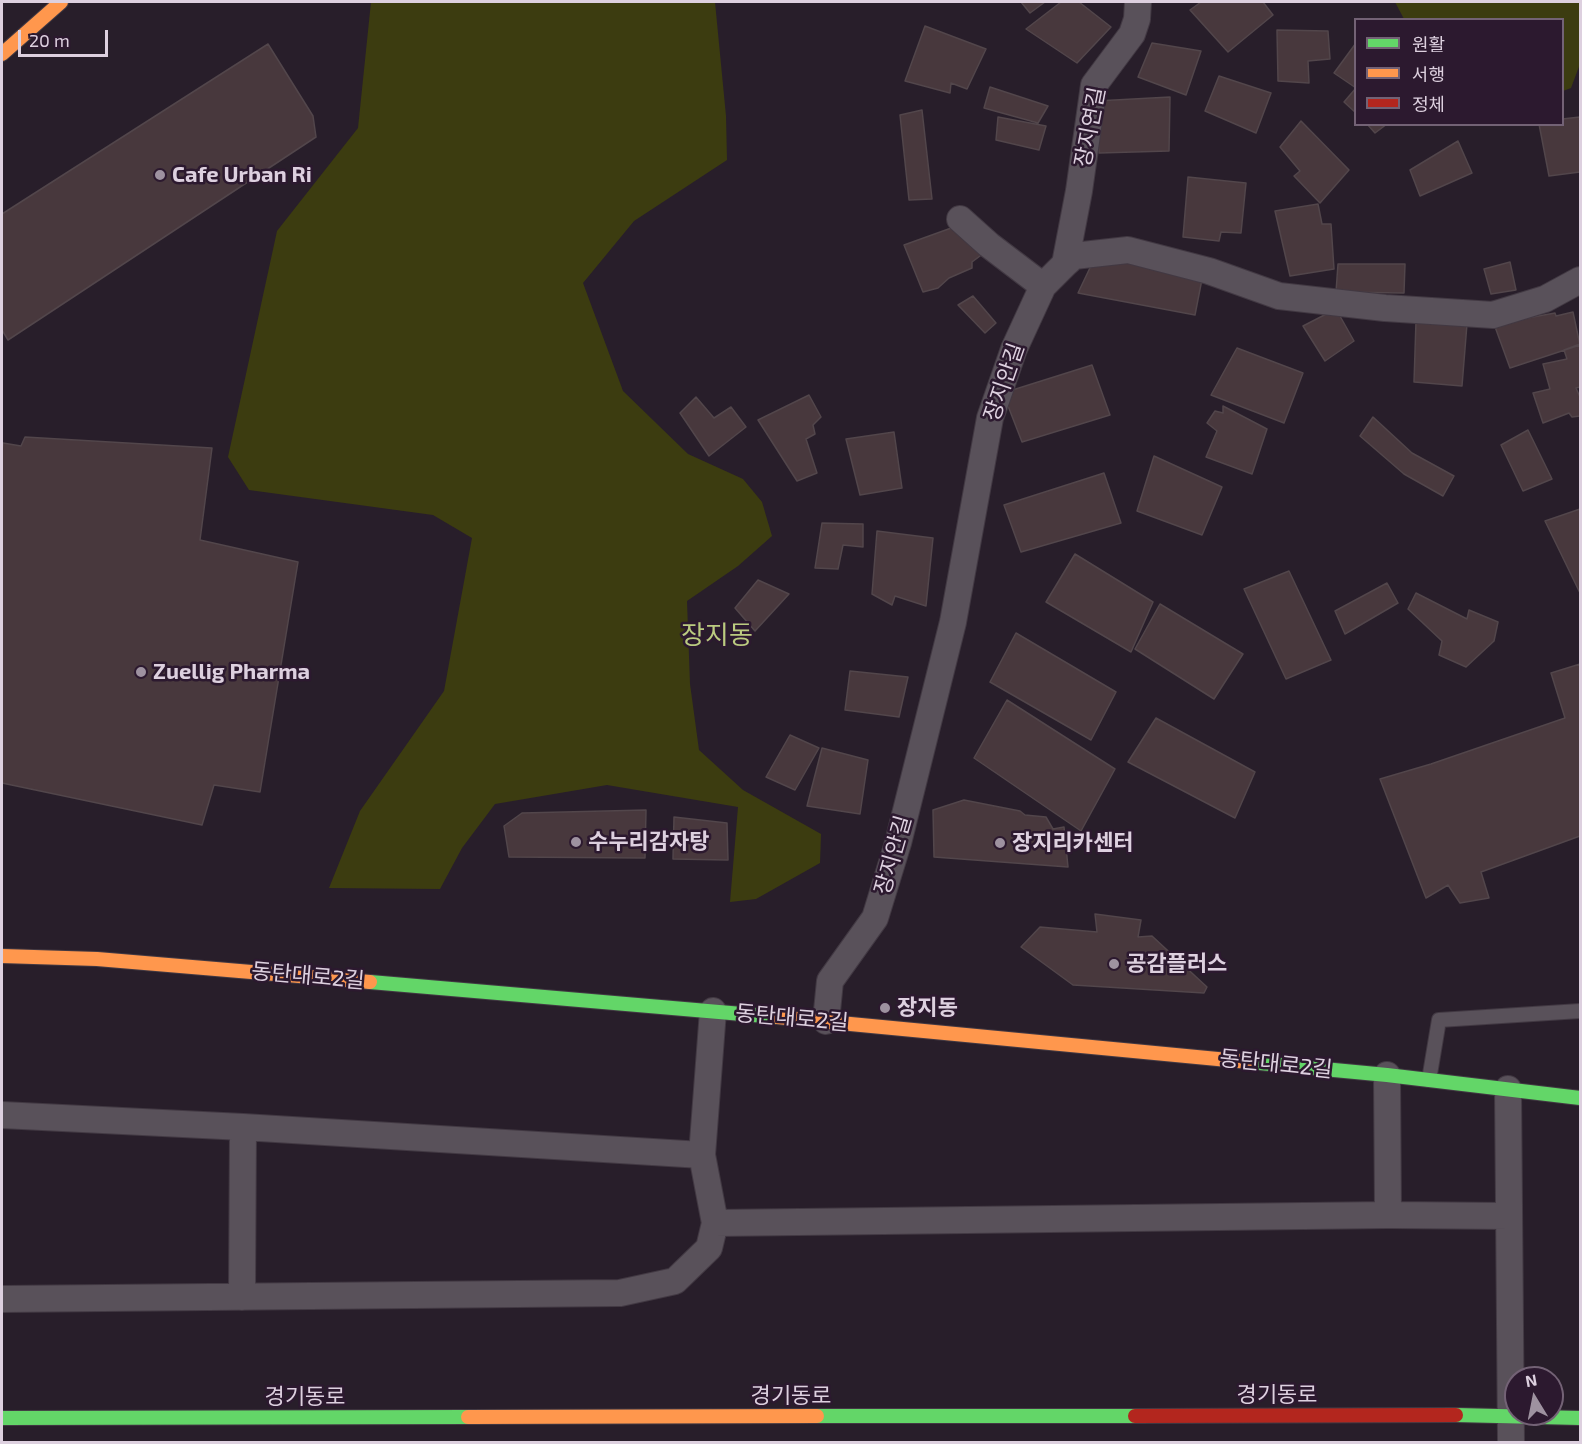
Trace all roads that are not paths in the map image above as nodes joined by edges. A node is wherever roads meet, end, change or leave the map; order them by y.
1 (61, 2) edge
2 (1137, 2) edge
3 (2, 54) edge
4 (960, 219) dead end
5 (1065, 264) junction
6 (1581, 280) edge
7 (1043, 286) junction
8 (2, 956) edge
9 (713, 1011) junction
10 (1581, 1011) edge
11 (826, 1021) junction
12 (1387, 1075) junction
13 (1429, 1080) junction
14 (1508, 1089) junction
15 (1581, 1098) edge
16 (2, 1115) edge
17 (243, 1127) junction
18 (702, 1155) junction
19 (1388, 1215) junction
20 (1509, 1216) junction
21 (715, 1223) junction
22 (242, 1297) junction
23 (2, 1299) edge
24 (1511, 1366) edge
25 (1504, 1415) edge
26 (1564, 1417) edge
27 (2, 1418) edge
28 (1581, 1418) edge
29 (1511, 1426) edge
30 (1511, 1443) edge

1 - 3 street
2 - 5 street, 장지연길
4 - 7 street
5 - 6 street, 장지안길
5 - 7 street, 장지안길
7 - 11 street, 장지안길
8 - 9 street, 동탄대로2길
9 - 11 street, 동탄대로2길
9 - 18 street
10 - 13 lane
11 - 12 street, 동탄대로2길
12 - 13 street, 동탄대로2길
12 - 19 street
13 - 14 street, 동탄대로2길
14 - 15 street, 동탄대로2길
14 - 20 street
16 - 17 street
17 - 18 street
17 - 22 street
18 - 21 street
19 - 20 street
19 - 21 street
20 - 24 street
21 - 22 street
22 - 23 street
25 - 27 street, 경기동로
26 - 28 street, 경기동로
29 - 30 street

